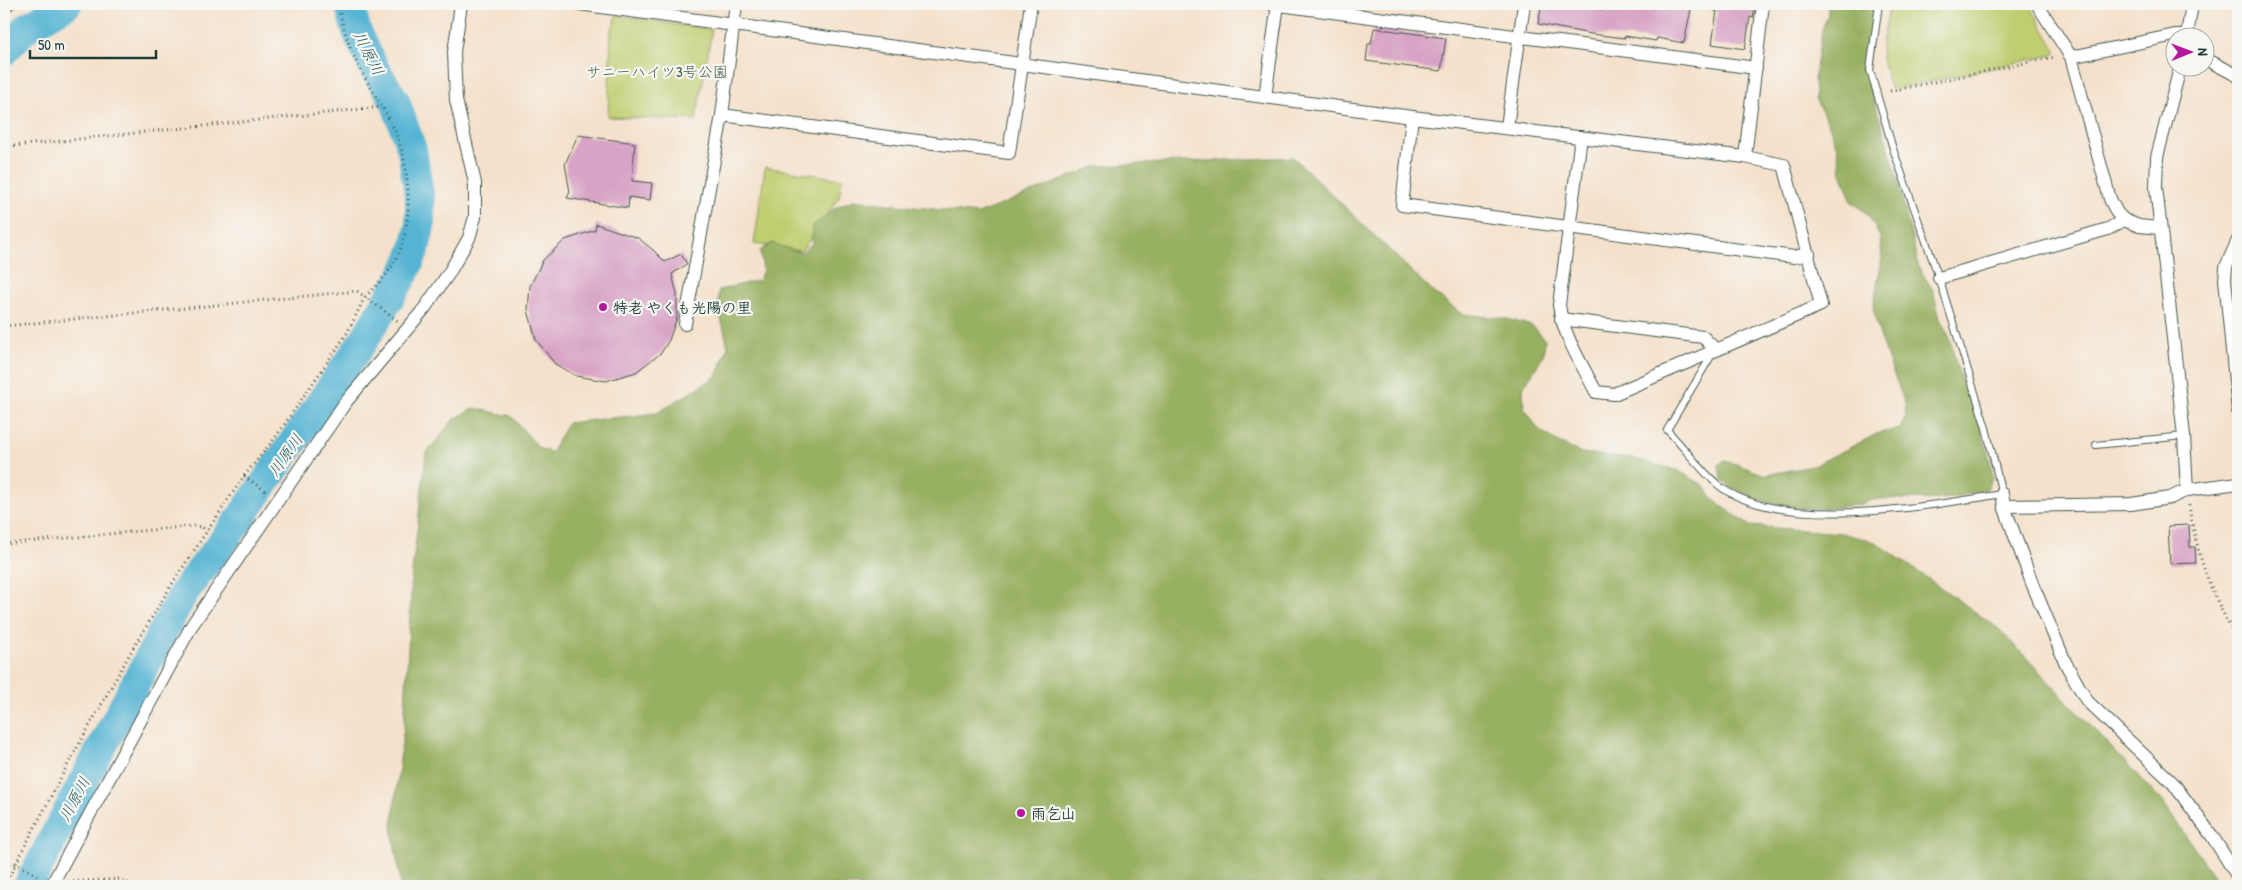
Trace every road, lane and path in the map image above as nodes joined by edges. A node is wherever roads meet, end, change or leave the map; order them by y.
1 (8, 4) edge
2 (337, 4) edge
3 (462, 4) edge
4 (579, 4) edge
5 (736, 4) edge
6 (1032, 4) edge
7 (1276, 4) edge
8 (1524, 4) edge
9 (1764, 4) edge
10 (1879, 4) edge
11 (2037, 4) edge
12 (2192, 4) edge
13 (4, 7) edge
14 (733, 25) junction
15 (2188, 28) edge
16 (1520, 37) junction
17 (2164, 37) edge
18 (2070, 55) junction
19 (1024, 63) junction
20 (2214, 63) edge
21 (1756, 68) junction
22 (2238, 76) edge
23 (2177, 78) edge
24 (1890, 91) dead end
25 (1266, 97) junction
26 (382, 107) junction
27 (722, 115) junction
28 (1412, 117) junction
29 (1507, 127) junction
30 (1580, 137) junction
31 (4, 147) edge
32 (1745, 157) junction
33 (2124, 220) junction
34 (1568, 227) junction
35 (2159, 228) junction
36 (2238, 240) edge
37 (1808, 254) junction
38 (1939, 278) junction
39 (365, 297) junction
40 (1561, 319) junction
41 (397, 320) dead end
42 (685, 324) dead end
43 (4, 326) edge
44 (1715, 349) junction
45 (2238, 411) edge
46 (2184, 436) junction
47 (2096, 445) dead end
48 (245, 477) junction
49 (2238, 483) edge
50 (2186, 490) junction
51 (270, 495) dead end
52 (2003, 500) junction
53 (207, 531) junction
54 (4, 544) edge
55 (2238, 639) edge
56 (4, 864) edge
57 (18, 865) junction
58 (2238, 877) edge
59 (51, 883) edge
60 (4, 886) edge
61 (130, 886) edge

1 - 13 street
2 - 26 path
3 - 59 street
4 - 14 street
5 - 14 street
6 - 19 street
7 - 16 street
7 - 25 street
8 - 16 street
9 - 21 street
10 - 38 lane
11 - 18 street
12 - 15 street
14 - 19 street
14 - 27 street
16 - 21 street
16 - 29 street
17 - 18 street
18 - 24 path
18 - 33 street
19 - 25 street
19 - 27 street
20 - 22 street
21 - 32 street
23 - 35 street
25 - 28 street
26 - 31 path
26 - 39 path
27 - 42 street
28 - 29 street
28 - 34 street
29 - 30 street
30 - 32 street
30 - 34 street
32 - 37 street
33 - 35 street
33 - 38 street
34 - 37 street
34 - 40 street
35 - 46 street
36 - 45 street
37 - 44 street
38 - 52 lane
39 - 41 path
39 - 43 path
39 - 48 path
40 - 44 street
40 - 44 street
44 - 52 lane
46 - 47 lane
46 - 50 street
48 - 51 path
48 - 53 path
49 - 50 street
50 - 52 street
50 - 55 path
52 - 58 street
53 - 54 path
53 - 57 path
56 - 57 path
57 - 59 path
57 - 60 path
59 - 61 path

